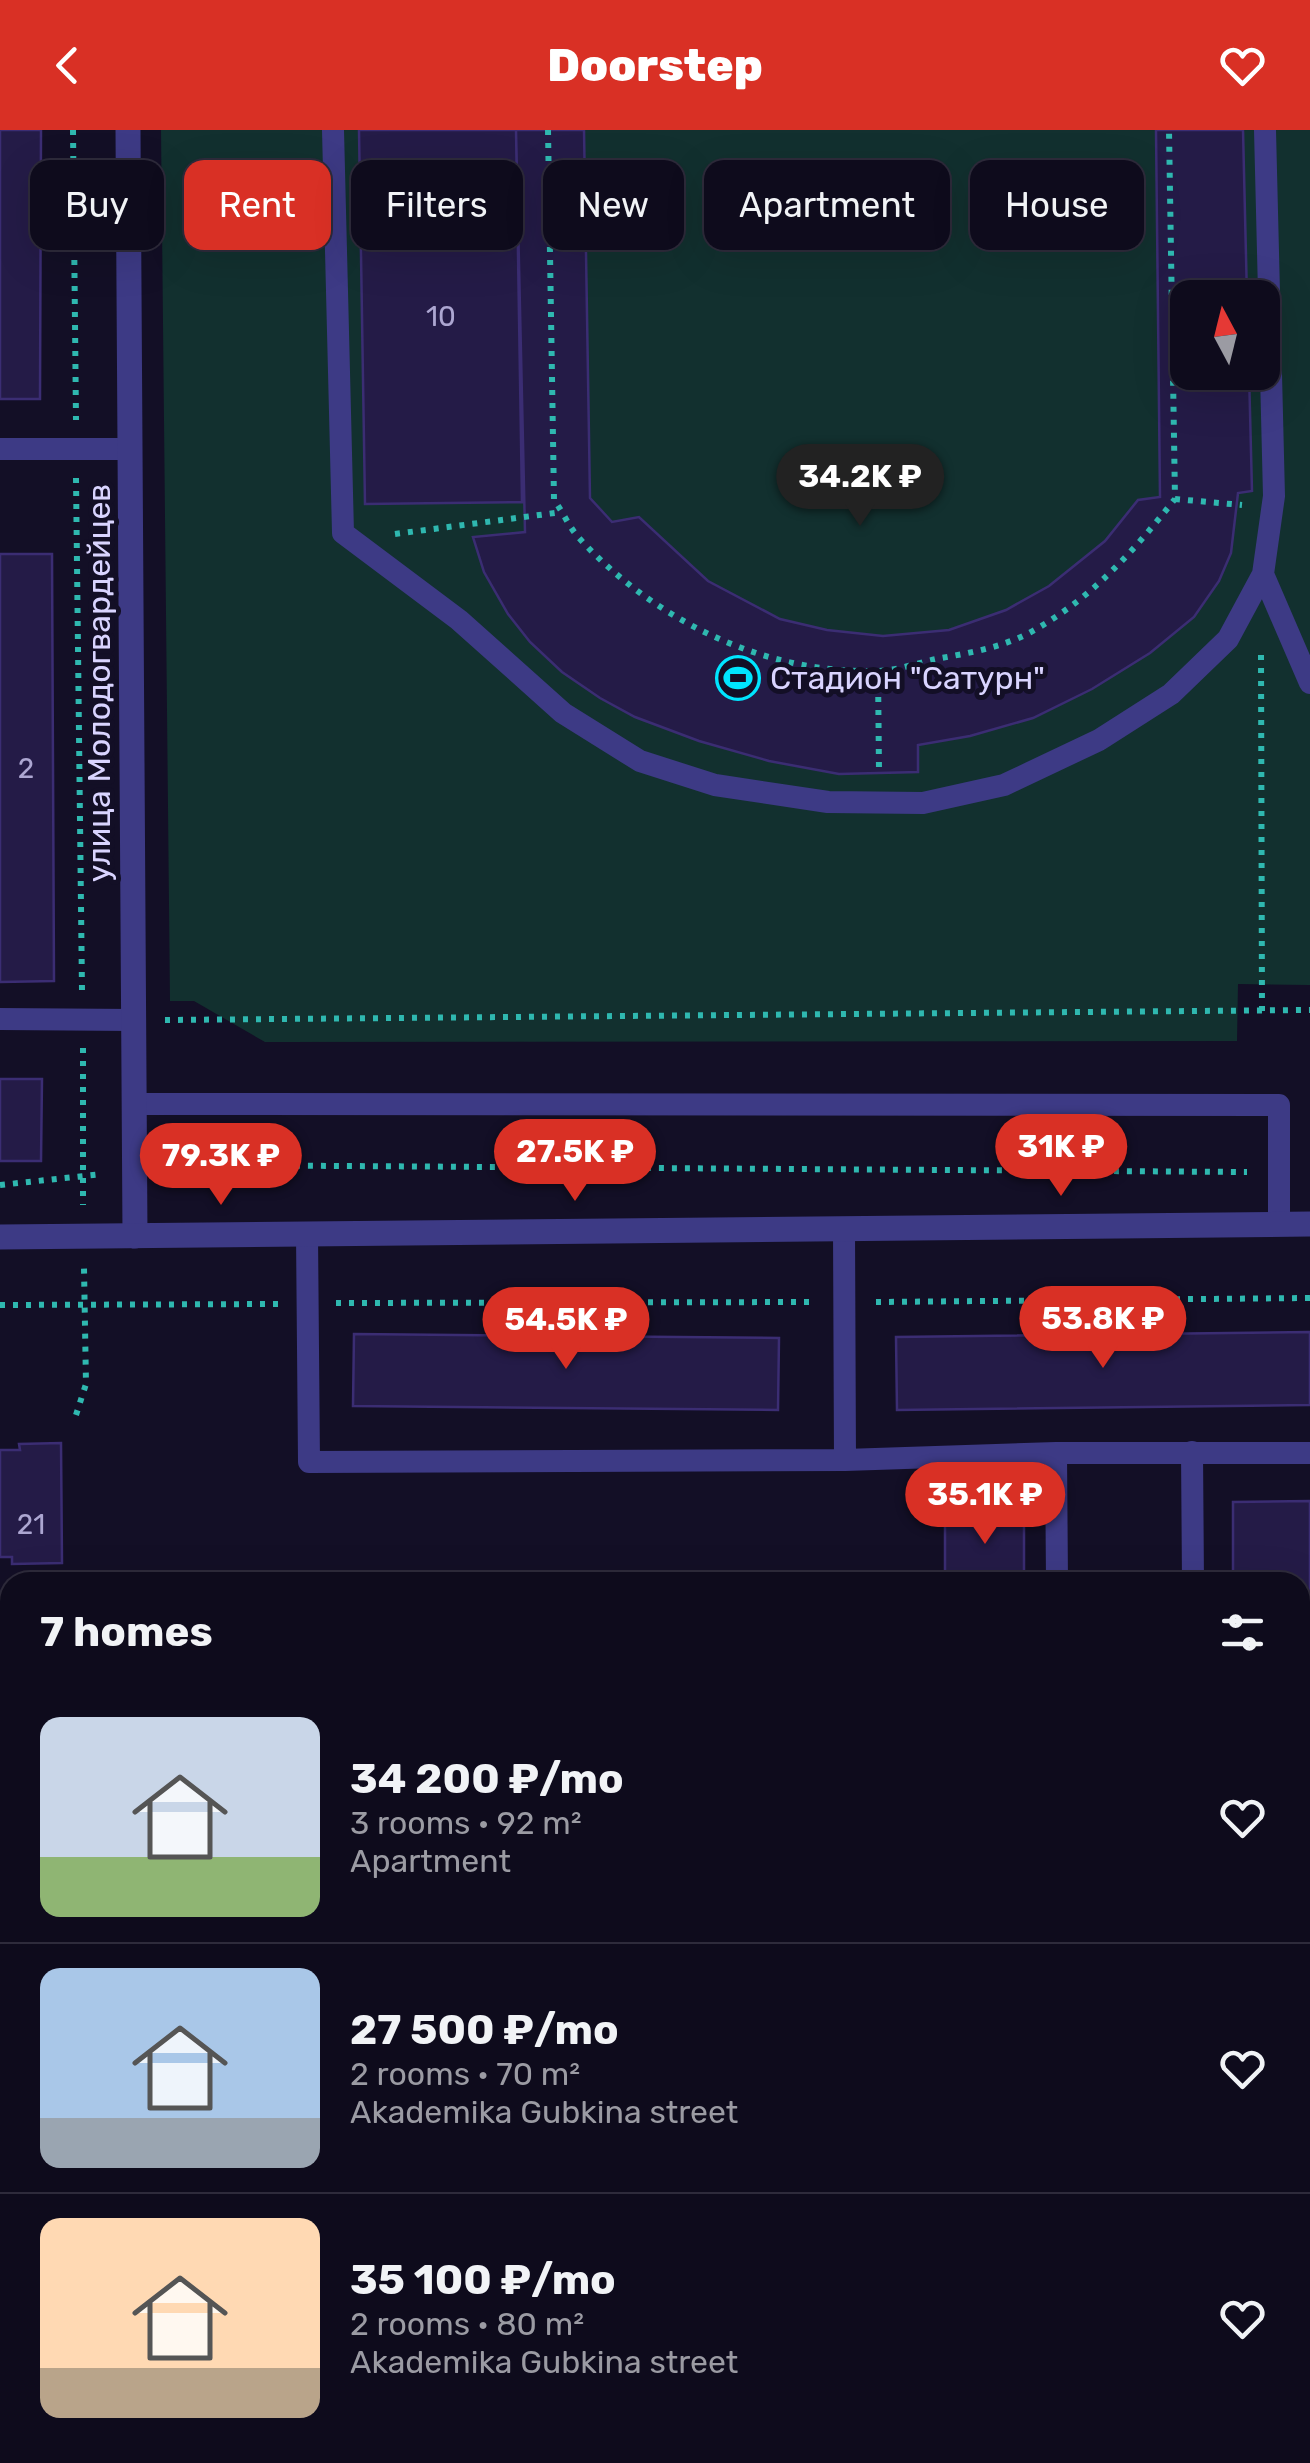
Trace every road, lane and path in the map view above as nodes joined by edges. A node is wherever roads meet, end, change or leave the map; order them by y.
1 (72, 130) edge
2 (128, 130) edge
3 (333, 130) edge
4 (548, 130) edge
5 (1169, 130) edge
6 (1265, 130) edge
7 (0, 448) edge
8 (76, 449) junction
9 (130, 450) junction
10 (1175, 499) junction
11 (1238, 504) dead end
12 (562, 512) junction
13 (352, 540) junction
14 (1263, 574) junction
15 (1262, 648) dead end
16 (878, 671) junction
17 (1310, 683) edge
18 (880, 773) dead end
19 (1310, 1010) edge
20 (1262, 1011) junction
21 (0, 1019) edge
22 (82, 1020) junction
23 (134, 1020) junction
24 (134, 1104) junction
25 (1278, 1169) junction
26 (135, 1170) junction
27 (83, 1178) junction
28 (0, 1185) edge
29 (1279, 1224) junction
30 (1310, 1224) edge
31 (844, 1228) junction
32 (307, 1234) junction
33 (83, 1236) junction
34 (135, 1236) junction
35 (0, 1237) edge
36 (1310, 1298) edge
37 (846, 1302) junction
38 (308, 1304) junction
39 (0, 1305) edge
40 (85, 1305) junction
41 (76, 1415) dead end
42 (1192, 1452) junction
43 (1056, 1453) junction
44 (1310, 1453) edge
45 (845, 1460) junction
46 (1057, 1572) edge
47 (1193, 1572) edge

1 - 8 path
2 - 9 street, улица Молодогвардейцев
3 - 13 lane
4 - 12 path
5 - 10 path
6 - 14 lane
7 - 8 lane
8 - 9 lane
8 - 22 path
9 - 23 street, улица Молодогвардейцев
10 - 11 path
10 - 16 path
12 - 13 path
12 - 16 path
13 - 14 lane
14 - 17 lane
15 - 20 path
16 - 18 path
19 - 20 path
20 - 23 path
21 - 22 lane
22 - 23 lane
22 - 27 path
23 - 24 street, улица Молодогвардейцев
24 - 25 lane
24 - 26 street, улица Молодогвардейцев
25 - 26 path
25 - 29 lane
26 - 27 path
26 - 34 street, улица Молодогвардейцев
27 - 28 path
27 - 33 path
29 - 30 street
29 - 31 street
31 - 32 street
31 - 37 lane
32 - 34 street
32 - 38 lane
33 - 34 street
33 - 35 street
33 - 40 path
36 - 37 path
37 - 38 path
37 - 45 lane
38 - 40 path
38 - 45 lane
39 - 40 path
40 - 41 path
42 - 43 lane
42 - 44 lane
42 - 47 lane
43 - 45 lane
43 - 46 lane

